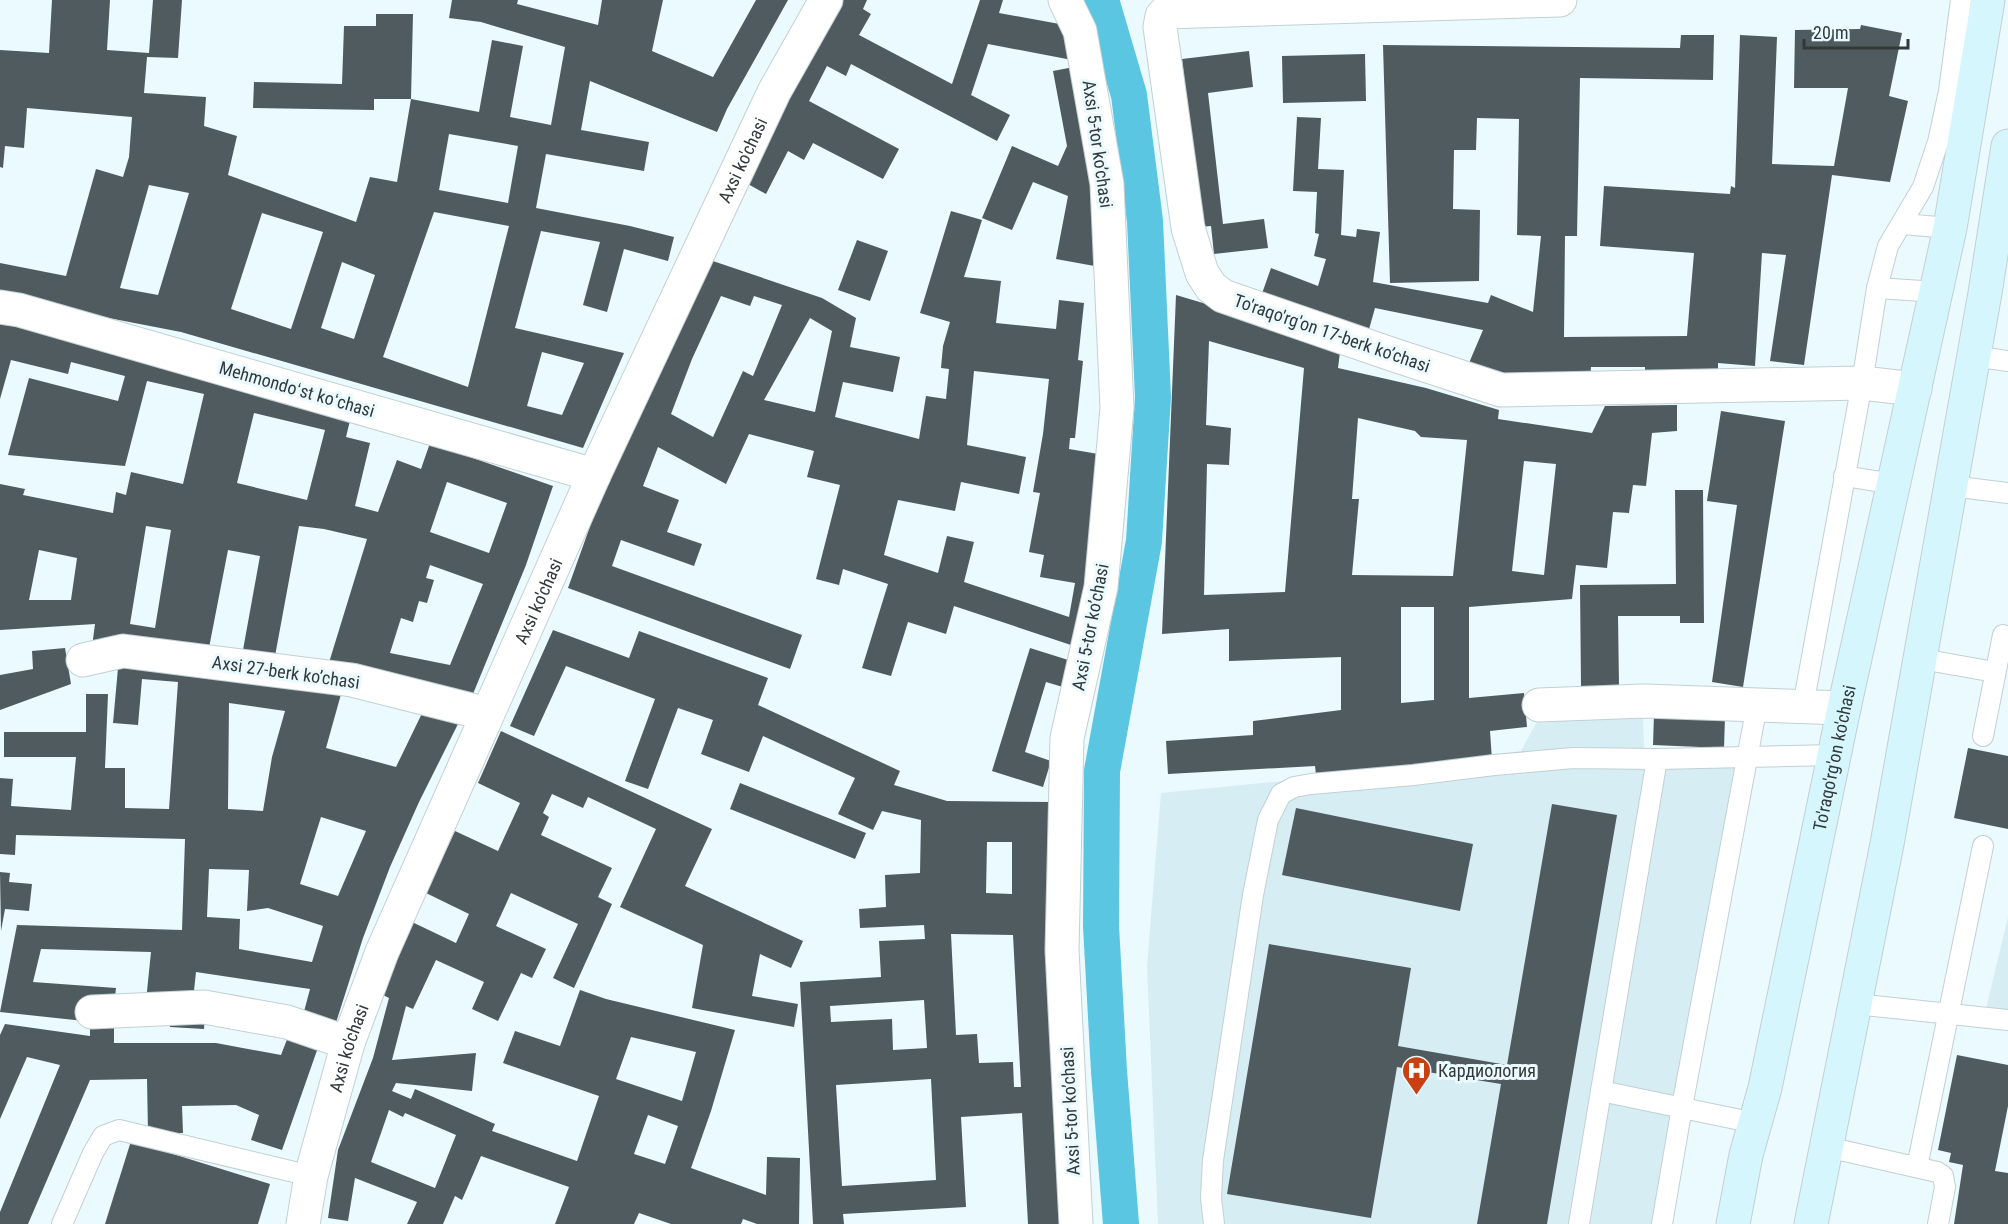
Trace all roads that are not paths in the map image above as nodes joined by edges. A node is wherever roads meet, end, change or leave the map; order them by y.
1 (826, 0) edge
2 (1065, 0) edge
3 (1560, 0) edge
4 (1961, 0) edge
5 (1988, 0) edge
6 (2008, 146) edge
7 (1902, 224) junction
8 (1950, 228) junction
9 (2002, 229) edge
10 (1877, 288) junction
11 (1937, 292) junction
12 (1997, 294) edge
13 (0, 307) edge
14 (1973, 356) junction
15 (2008, 361) edge
16 (1862, 383) junction
17 (1915, 389) junction
18 (594, 474) junction
19 (1844, 476) junction
20 (1894, 484) junction
21 (1951, 486) junction
22 (2008, 493) edge
23 (2003, 635) dead end
24 (1920, 659) junction
25 (83, 660) dead end
26 (1995, 672) junction
27 (1539, 705) dead end
28 (1757, 705) junction
29 (1803, 706) junction
30 (1844, 708) junction
31 (487, 714) junction
32 (1983, 736) dead end
33 (1834, 755) junction
34 (1748, 757) junction
35 (1657, 759) junction
36 (1983, 846) dead end
37 (1855, 1004) junction
38 (92, 1012) dead end
39 (1949, 1014) junction
40 (2008, 1020) edge
41 (348, 1043) junction
42 (1601, 1091) junction
43 (1682, 1107) junction
44 (1755, 1123) junction
45 (1827, 1147) junction
46 (1917, 1167) junction
47 (311, 1176) junction
48 (62, 1224) edge
49 (303, 1224) edge
50 (1076, 1224) edge
51 (1214, 1224) edge
52 (1579, 1224) edge
53 (1662, 1224) edge
54 (1733, 1224) edge
55 (1811, 1224) edge
56 (1938, 1224) edge

1 - 18 street, Axsi ko'chasi
2 - 50 street, Аxsi 5-tor koʼchasi
3 - 16 street, To'raqo'rg'on 17-berk koʼchasi
4 - 7 lane
5 - 8 main road
6 - 9 main road
7 - 8 lane
7 - 10 lane
8 - 9 main road
8 - 11 main road, To'raqo'rg'on ko'chasi
9 - 12 main road
10 - 11 lane
10 - 16 lane
11 - 12 main road
11 - 17 main road, To'raqo'rg'on ko'chasi
12 - 14 main road
13 - 18 street, Mehmondoʻst koʻchasi
14 - 15 lane
14 - 21 main road
16 - 17 street, To'raqo'rg'on 17-berk koʼchasi
16 - 19 lane
17 - 20 main road, To'raqo'rg'on ko'chasi
18 - 31 street, Axsi ko'chasi
19 - 20 lane
19 - 29 lane
20 - 30 main road, To'raqo'rg'on ko'chasi
21 - 22 lane
21 - 24 main road
23 - 26 lane
24 - 26 lane
24 - 37 main road
25 - 31 street, Аxsi 27-berk koʼchasi
26 - 32 lane
27 - 28 street
28 - 29 street
28 - 34 lane
29 - 30 street
30 - 33 main road, To'raqo'rg'on ko'chasi
31 - 41 street, Axsi ko'chasi
33 - 34 lane
33 - 44 main road, To'raqo'rg'on ko'chasi
34 - 35 lane
34 - 43 lane
35 - 42 lane
35 - 51 lane
36 - 39 lane
37 - 39 lane
37 - 45 main road
38 - 41 street
39 - 40 lane
39 - 46 lane
41 - 47 street, Axsi ko'chasi
42 - 43 lane
42 - 52 lane
43 - 44 lane
43 - 53 lane
44 - 54 main road, To'raqo'rg'on ko'chasi
45 - 46 lane
45 - 55 main road
46 - 56 lane
47 - 48 lane
47 - 49 street, Axsi ko'chasi

